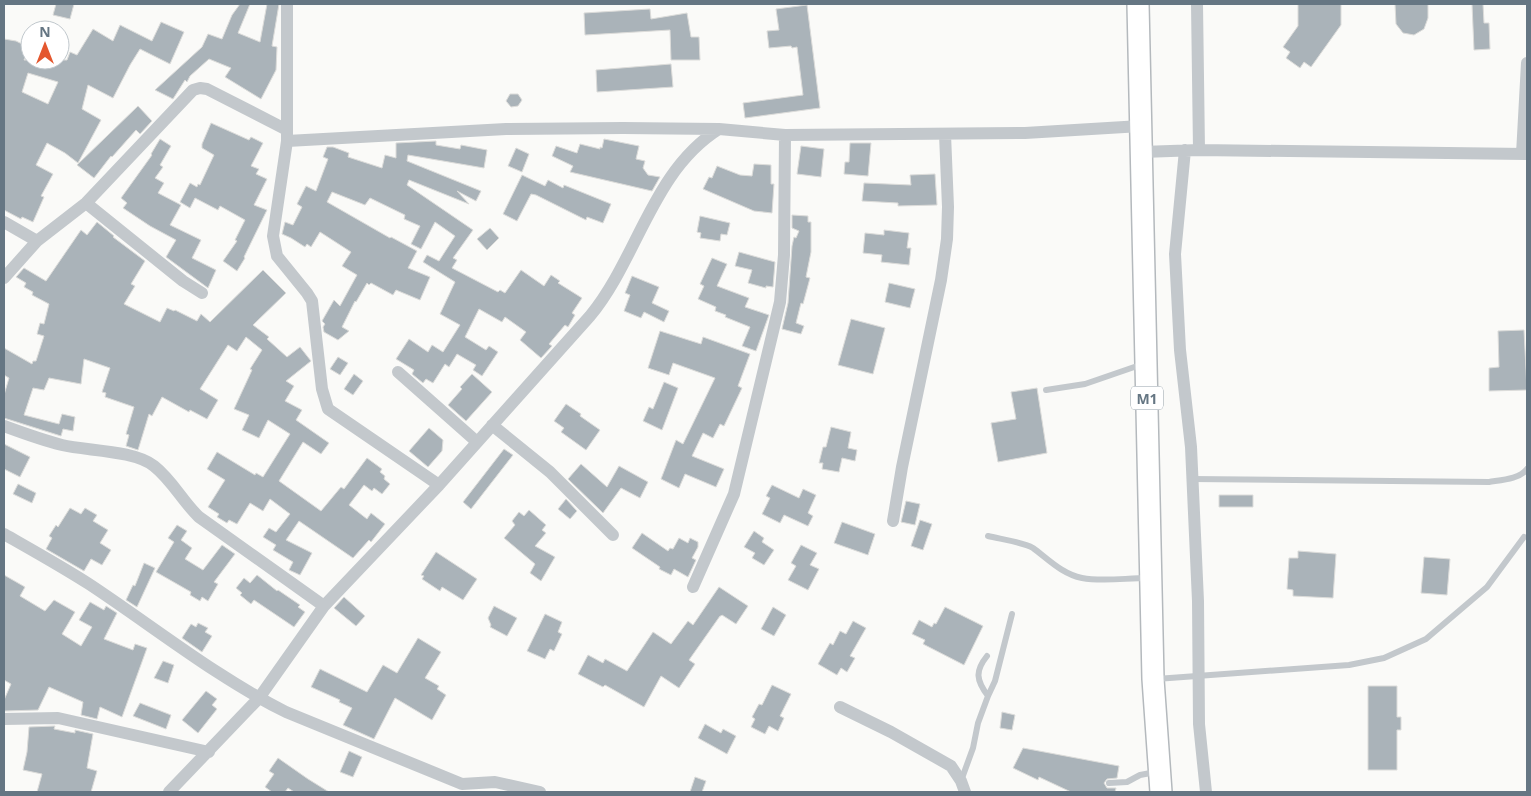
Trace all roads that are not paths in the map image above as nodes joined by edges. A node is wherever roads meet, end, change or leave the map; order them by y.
1 (286, 4) edge
2 (1138, 4) edge
3 (1197, 4) edge
4 (1527, 63) edge
5 (1141, 126) junction
6 (719, 129) junction
7 (945, 134) junction
8 (287, 135) junction
9 (785, 135) junction
10 (1185, 150) junction
11 (1199, 150) junction
12 (1142, 152) junction
13 (1524, 154) edge
14 (86, 203) junction
15 (4, 222) edge
16 (37, 241) junction
17 (4, 278) edge
18 (202, 293) dead end
19 (1146, 363) junction
20 (398, 372) dead end
21 (1046, 390) dead end
22 (492, 425) junction
23 (4, 426) edge
24 (477, 442) junction
25 (1527, 469) edge
26 (1192, 479) junction
27 (439, 486) junction
28 (893, 521) dead end
29 (4, 534) edge
30 (613, 535) dead end
31 (988, 536) dead end
32 (1524, 537) dead end
33 (1151, 578) junction
34 (693, 587) dead end
35 (324, 606) junction
36 (1012, 614) dead end
37 (987, 656) dead end
38 (1199, 675) junction
39 (1153, 679) junction
40 (988, 696) junction
41 (259, 698) junction
42 (840, 707) dead end
43 (4, 719) edge
44 (209, 752) junction
45 (1160, 771) junction
46 (1109, 782) dead end
47 (963, 787) edge
48 (169, 792) edge
49 (540, 792) edge
50 (1161, 792) edge
51 (1206, 792) edge

1 - 8 street
2 - 5 highway, M1
3 - 11 street
4 - 13 street
5 - 7 street
5 - 12 highway, M1
6 - 8 street
6 - 9 street
6 - 22 street
7 - 9 street
7 - 28 street
8 - 14 street
8 - 27 street
9 - 34 street
10 - 11 street
10 - 12 street
10 - 26 street
11 - 13 street
12 - 19 highway, M1
14 - 16 street
14 - 18 street
15 - 16 street
16 - 17 street
19 - 21 lane
19 - 33 highway, M1
20 - 24 street
22 - 24 street
22 - 30 street
23 - 35 street
24 - 27 street
25 - 26 lane
26 - 38 street
27 - 35 street
29 - 41 street
31 - 33 lane
32 - 38 lane
33 - 39 highway, M1
35 - 41 street
36 - 40 lane
37 - 40 lane
38 - 39 lane
38 - 51 street
39 - 45 highway, M1
40 - 47 lane
41 - 44 street
41 - 49 street
42 - 47 street
43 - 44 street
44 - 48 street
45 - 46 lane
45 - 50 highway, M1

